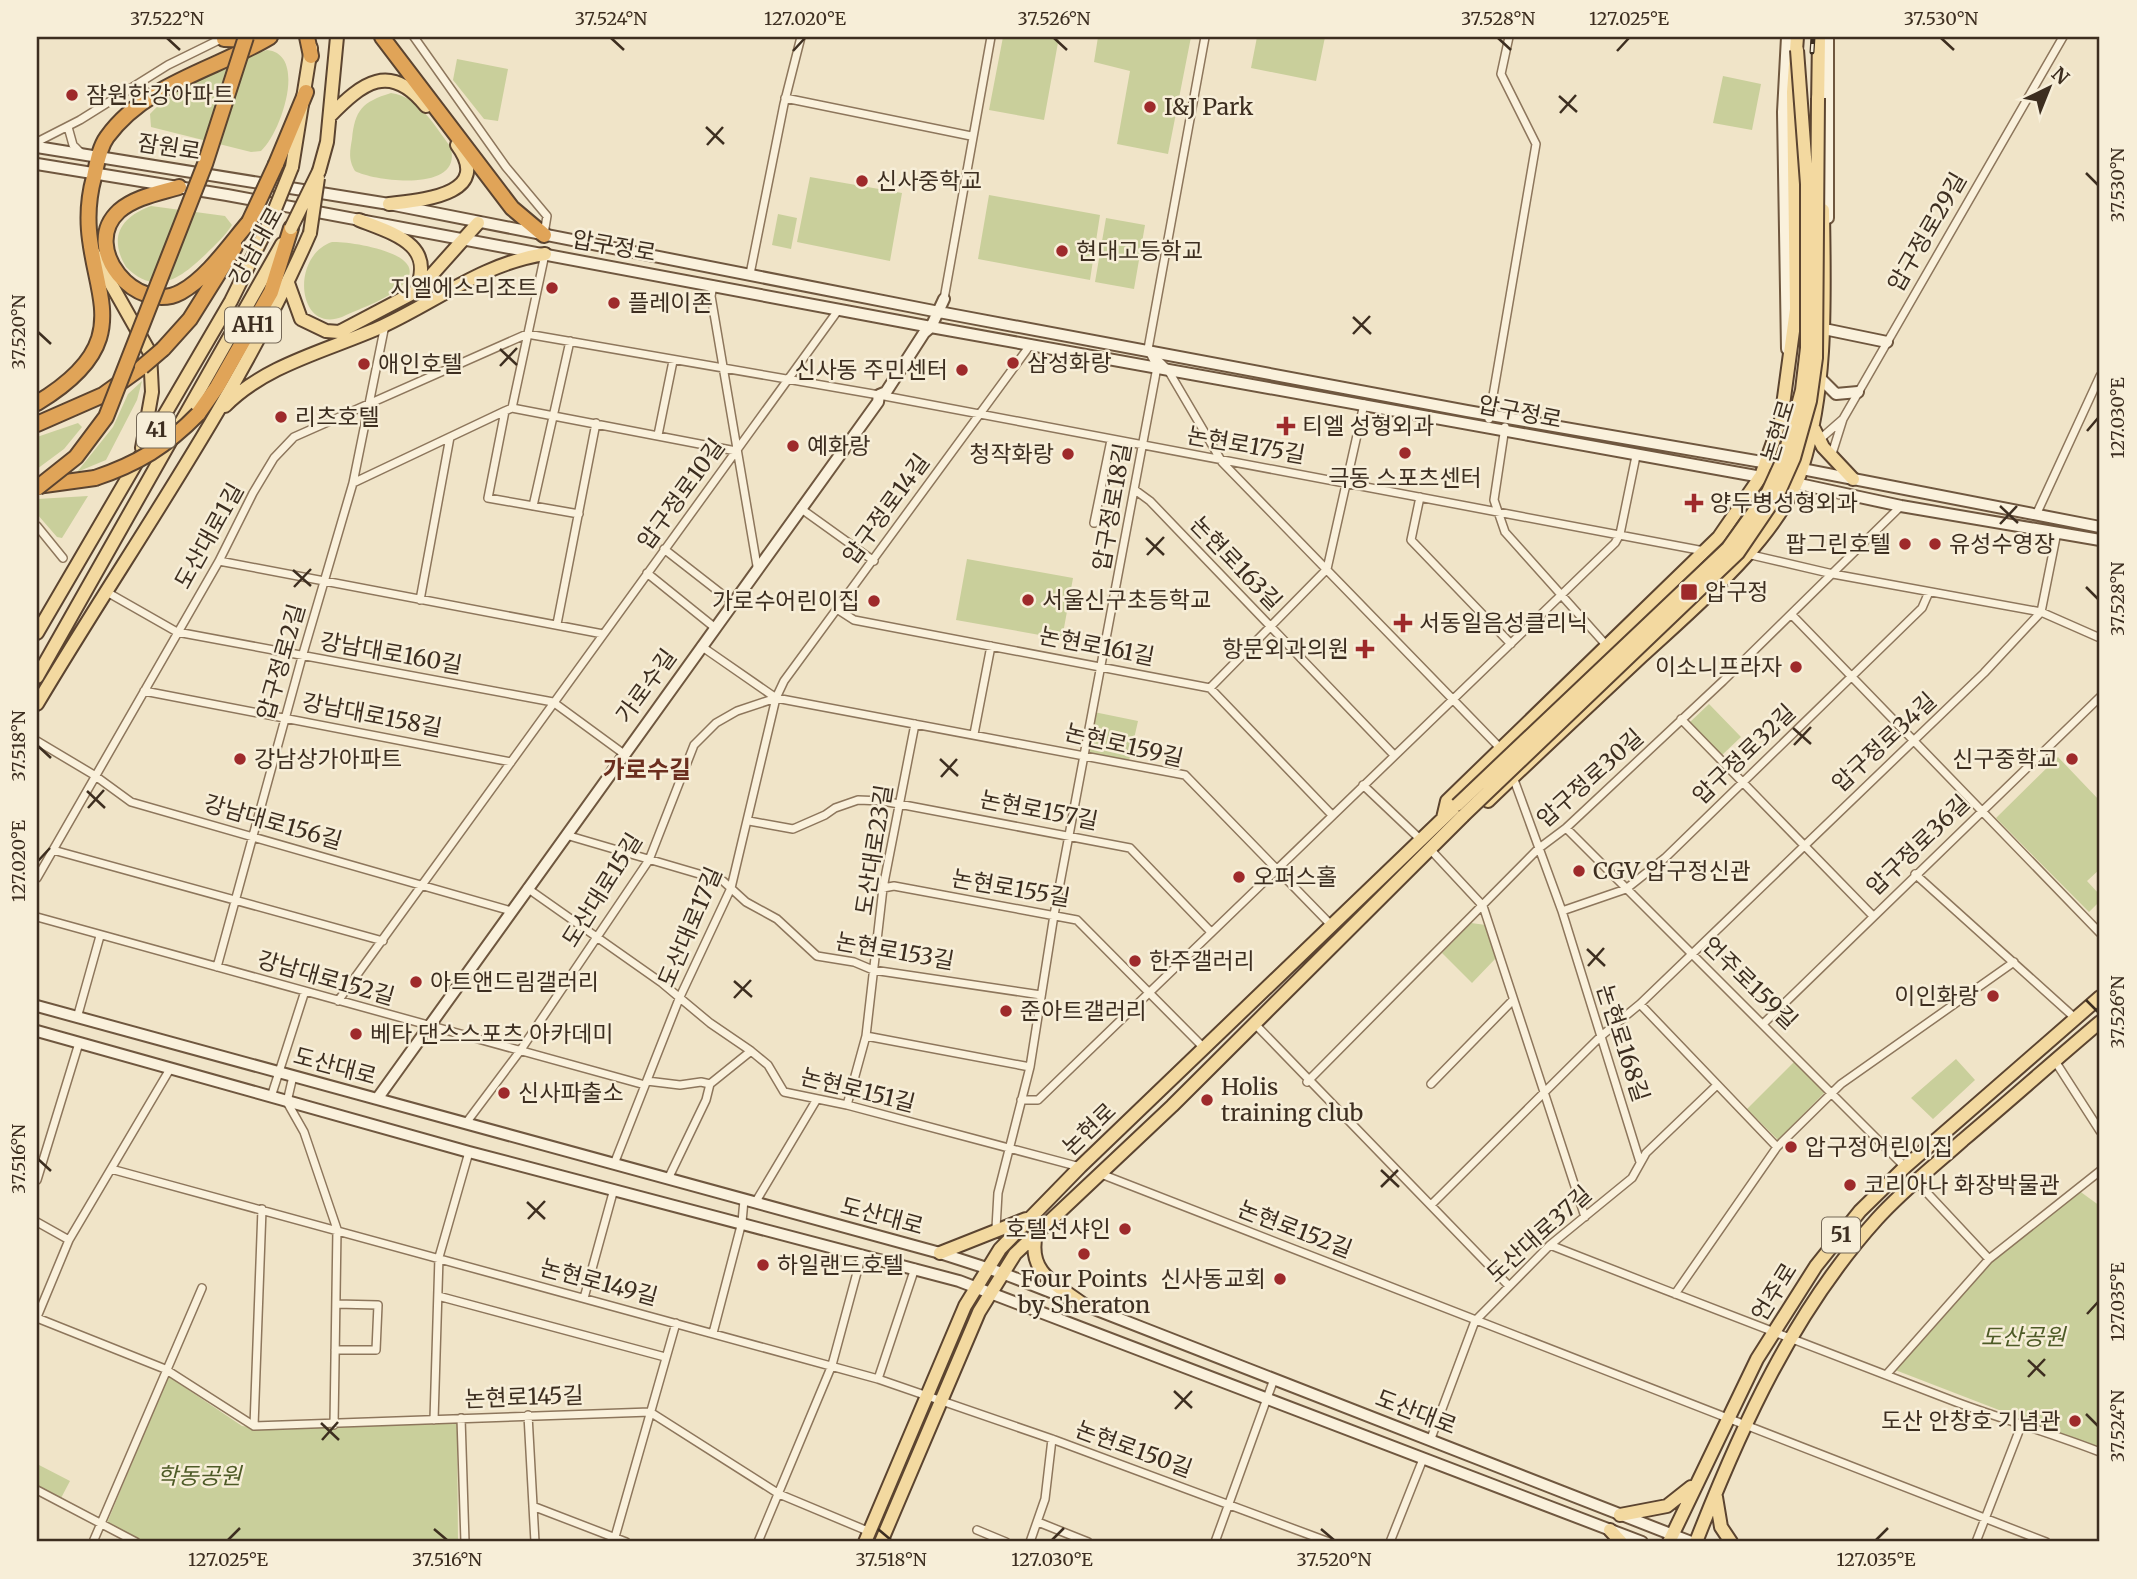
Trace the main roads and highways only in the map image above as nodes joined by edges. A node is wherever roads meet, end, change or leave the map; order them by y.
1 (246, 37) edge
2 (307, 37) edge
3 (313, 37) edge
4 (337, 37) edge
5 (382, 37) edge
6 (1787, 37) edge
7 (1819, 37) edge
8 (1828, 37) edge
9 (225, 38) edge
10 (267, 39) edge
11 (1797, 43) edge
12 (310, 56) junction
13 (306, 92) junction
14 (1818, 98) junction
15 (330, 117) junction
16 (37, 144) edge
17 (98, 158) junction
18 (37, 164) edge
19 (319, 171) junction
20 (94, 176) junction
21 (179, 187) junction
22 (294, 189) joint
23 (389, 204) junction
24 (290, 207) joint
25 (359, 220) junction
26 (249, 222) junction
27 (478, 223) junction
28 (291, 228) junction
29 (544, 235) junction
30 (464, 239) junction
31 (90, 245) junction
32 (545, 254) junction
33 (750, 274) junction
34 (289, 283) junction
35 (747, 291) junction
36 (415, 292) junction
37 (944, 299) road end
38 (939, 312) junction
39 (927, 330) junction
40 (1826, 334) junction
41 (1886, 342) road end
42 (1788, 365) junction
43 (1819, 377) junction
44 (1858, 392) road end
45 (37, 403) edge
46 (215, 417) junction
47 (37, 425) edge
48 (1812, 425) junction
49 (140, 457) junction
50 (1766, 463) junction
51 (1802, 469) junction
52 (1761, 476) junction
53 (1853, 479) junction
54 (1796, 484) junction
55 (37, 487) edge
56 (2100, 527) edge
57 (1719, 537) junction
58 (2100, 540) edge
59 (1701, 554) junction
60 (1745, 557) junction
61 (1723, 578) junction
62 (37, 633) edge
63 (37, 677) edge
64 (37, 704) edge
65 (1460, 811) junction
66 (1447, 823) junction
67 (1425, 844) junction
68 (2100, 997) edge
69 (37, 1006) edge
70 (2100, 1023) edge
71 (37, 1031) edge
72 (377, 1099) junction
73 (1026, 1219) junction
74 (1037, 1234) junction
75 (940, 1253) junction
76 (987, 1268) junction
77 (1002, 1273) junction
78 (975, 1287) junction
79 (989, 1292) junction
80 (1084, 1305) junction
81 (1699, 1479) junction
82 (1716, 1493) junction
83 (1620, 1515) junction
84 (1610, 1530) junction
85 (867, 1537) edge
86 (1671, 1539) edge
87 (881, 1542) edge
88 (1621, 1542) edge
89 (1642, 1542) edge
90 (1690, 1542) edge
91 (1696, 1542) edge
92 (1731, 1542) edge

1 - 55 highway, bridge
2 - 12 highway
3 - 12 main road, 강남대로 / 41
4 - 15 main road, 강남대로
5 - 29 highway
6 - 42 main road
7 - 14 main road, 논현로
8 - 40 main road
9 - 10 highway
10 - 17 highway
11 - 42 main road, 논현로, bridge
11 - 65 main road, 논현로, bridge
12 - 13 main road, 강남대로 / 41
13 - 26 highway, AH1, bridge
13 - 49 main road, 강남대로 / 41, bridge
14 - 40 main road, 논현로, bridge
14 - 65 main road, 논현로, bridge
15 - 19 main road, 강남대로
15 - 23 main road
16 - 17 main road, 잠원로
17 - 20 highway
17 - 22 main road, 잠원로
18 - 20 main road, 잠원로
19 - 28 main road, 강남대로, bridge
19 - 34 main road, bridge
20 - 21 main road, 잠원로
20 - 31 highway
21 - 24 main road, 잠원로
21 - 26 highway
22 - 23 main road, 압구정로
23 - 27 main road, 압구정로
24 - 25 main road, 압구정로
25 - 30 main road, 압구정로
25 - 36 main road
26 - 47 highway, AH1, bridge
27 - 29 main road, 압구정로
27 - 30 main road
28 - 55 highway, AH1, bridge
28 - 63 main road, 강남대로
29 - 33 main road, 압구정로
30 - 32 main road, 압구정로
30 - 36 main road
31 - 45 highway
31 - 49 main road
32 - 35 main road, 압구정로
32 - 46 main road
33 - 35 main road
33 - 38 main road, 압구정로
34 - 36 main road
34 - 46 main road
35 - 39 main road, 압구정로
37 - 38 main road
38 - 39 main road
38 - 50 main road, 압구정로
39 - 52 main road, 압구정로
39 - 72 main road, 가로수길
40 - 41 main road
40 - 43 main road, 논현로
42 - 50 main road, 논현로
43 - 44 main road
43 - 48 main road, 논현로
46 - 64 main road
48 - 51 main road, 논현로
48 - 53 main road
49 - 62 main road, 강남대로 / 41
50 - 51 main road, 압구정로
50 - 52 main road, 논현로
51 - 53 main road, 압구정로
51 - 54 main road, 논현로
52 - 54 main road, 압구정로
52 - 57 main road, 논현로
53 - 56 main road, 압구정로
54 - 58 main road, 압구정로
54 - 60 main road, 논현로
57 - 59 main road, 논현로
57 - 60 main road
59 - 61 main road
59 - 66 main road, 논현로
60 - 61 main road, 논현로
61 - 66 main road, 논현로
65 - 66 main road, 논현로
66 - 67 main road, 논현로
67 - 73 main road, 논현로
67 - 74 main road, 논현로
68 - 81 main road, 언주로 / 51
69 - 72 main road, 도산대로
70 - 82 main road, 언주로 / 51
71 - 78 main road, 도산대로
72 - 75 main road, 도산대로
73 - 75 main road
73 - 76 main road, 논현로
74 - 77 main road, 논현로
74 - 80 main road
75 - 76 main road, 도산대로
76 - 77 main road, 도산대로
76 - 78 main road, 논현로
77 - 79 main road, 논현로
77 - 80 main road, 도산대로
78 - 79 main road, 도산대로
78 - 85 main road, 논현로
79 - 84 main road, 도산대로
79 - 87 main road, 논현로
80 - 83 main road, 도산대로
81 - 83 main road
81 - 86 main road, 언주로 / 51
82 - 91 main road, 언주로 / 51
82 - 92 main road
83 - 86 main road, 도산대로
84 - 88 main road
84 - 89 main road, 도산대로
86 - 90 main road, 도산대로

